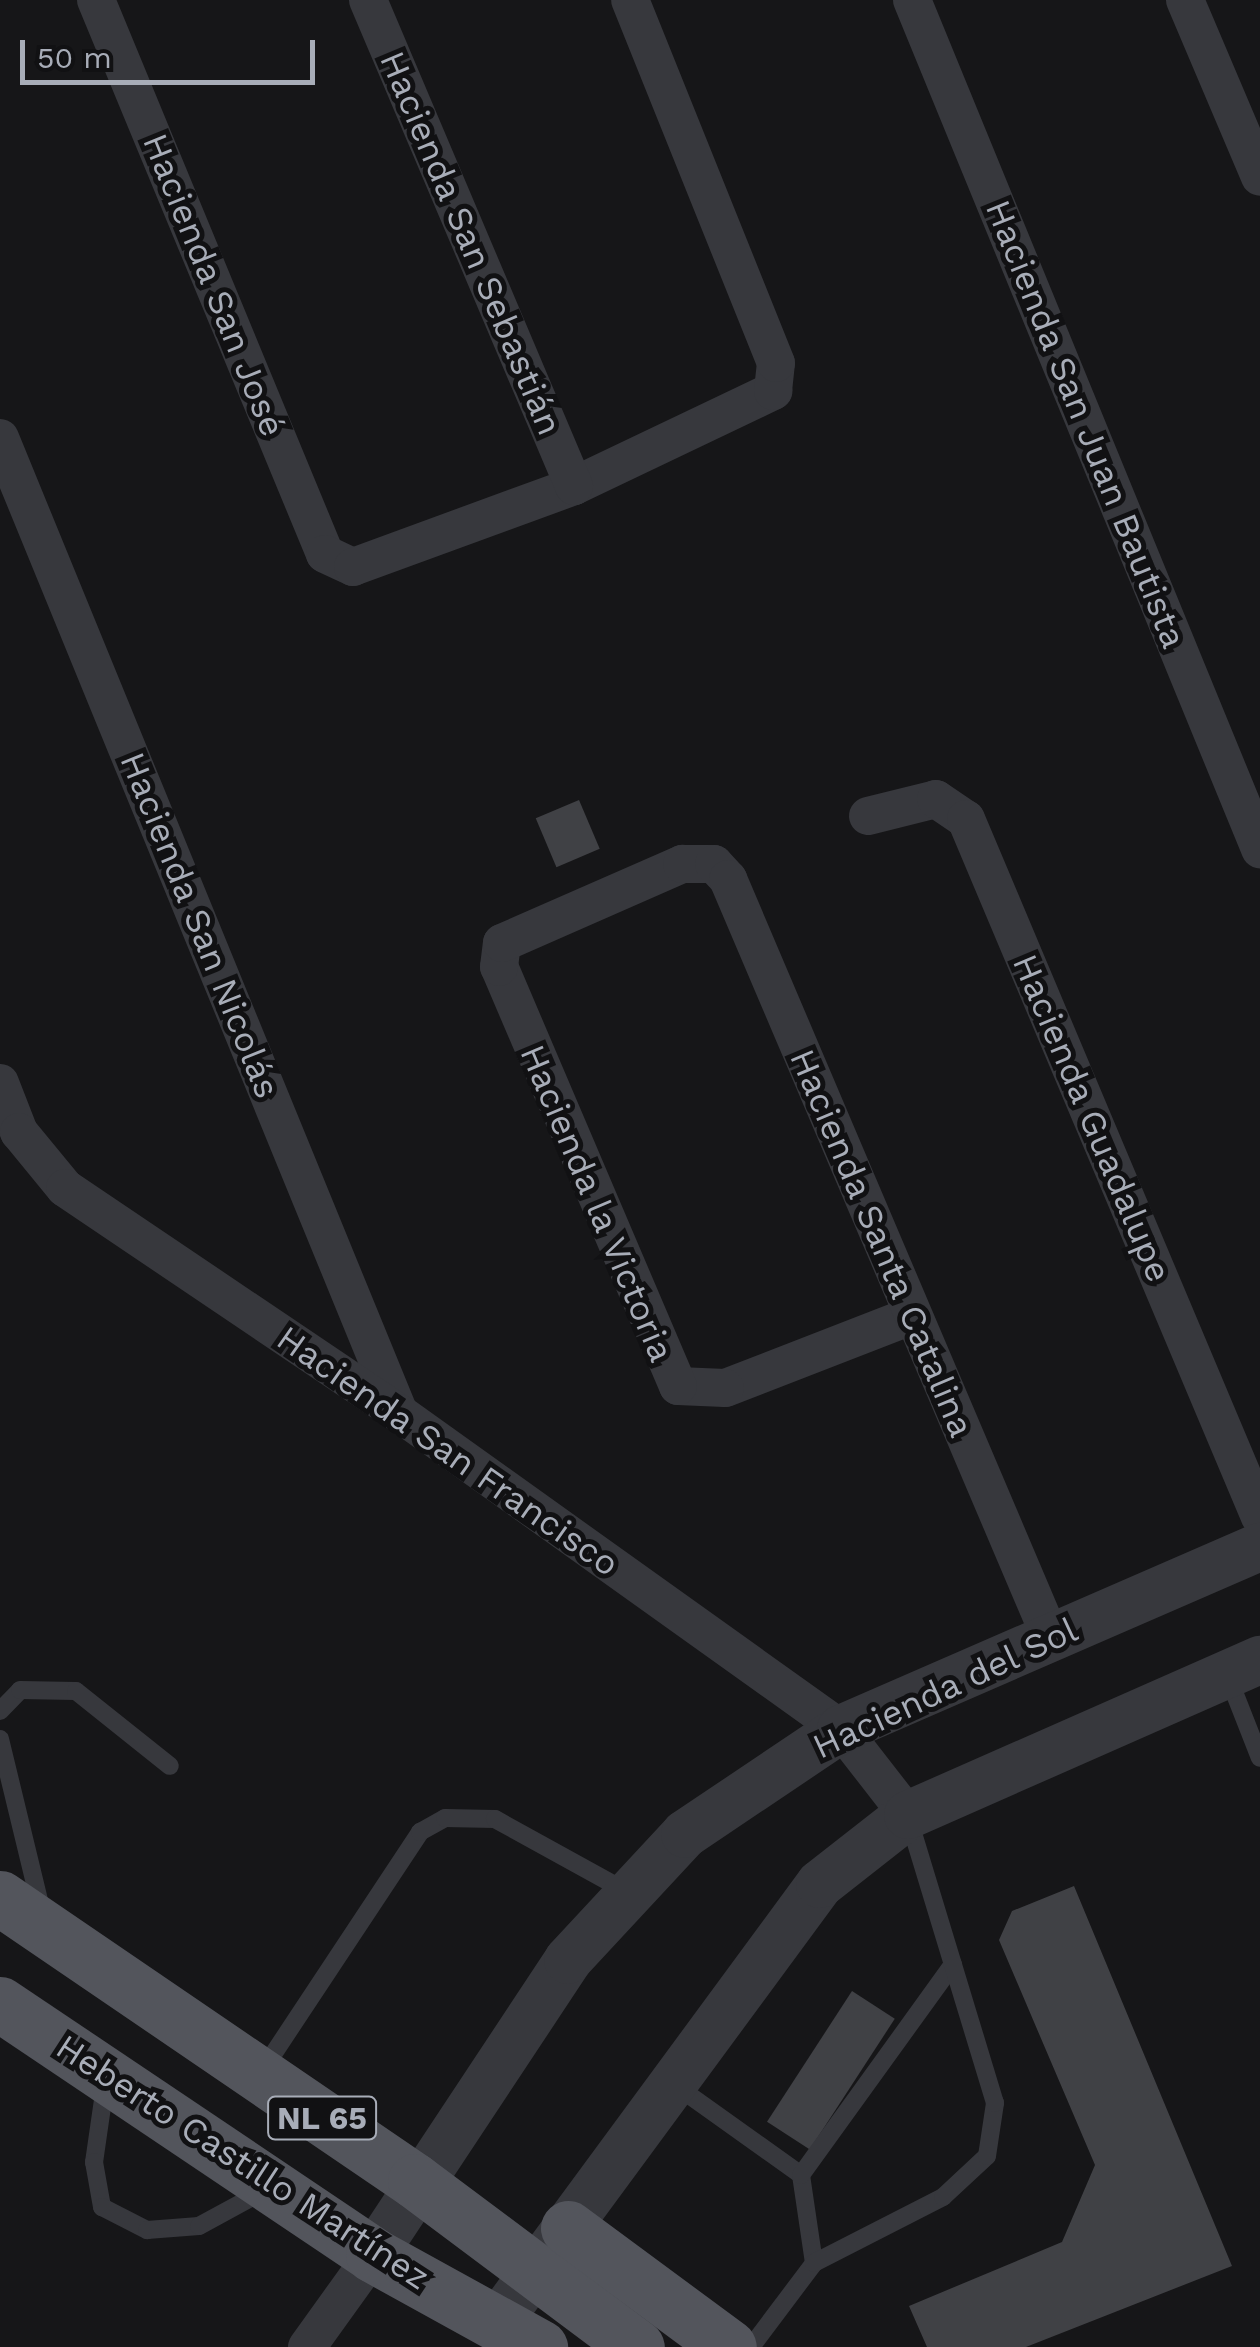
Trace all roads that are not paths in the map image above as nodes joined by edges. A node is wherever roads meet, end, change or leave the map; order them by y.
1 (96, 0) edge
2 (368, 0) edge
3 (630, 0) edge
4 (912, 0) edge
5 (1184, 0) edge
6 (1260, 177) edge
7 (0, 438) edge
8 (574, 486) junction
9 (868, 816) dead end
10 (1260, 848) edge
11 (702, 862) joint
12 (0, 1083) edge
13 (911, 1316) junction
14 (399, 1412) junction
15 (1260, 1518) edge
16 (1260, 1548) edge
17 (1050, 1636) junction
18 (1244, 1666) edge
19 (0, 1710) edge
20 (840, 1729) junction
21 (0, 1740) edge
22 (1260, 1758) edge
23 (170, 1766) dead end
24 (908, 1815) junction
25 (630, 1894) junction
26 (0, 1898) edge
27 (46, 1929) junction
28 (953, 1964) junction
29 (0, 2004) edge
30 (106, 2076) junction
31 (259, 2076) junction
32 (675, 2084) junction
33 (801, 2175) junction
34 (415, 2181) junction
35 (271, 2187) junction
36 (552, 2248) junction
37 (373, 2255) junction
38 (814, 2263) junction
39 (506, 2338) edge
40 (307, 2347) edge
41 (637, 2347) edge
42 (729, 2347) edge
43 (751, 2347) edge

1 - 8 street, Hacienda San José
2 - 8 street, Hacienda San Sebastián
3 - 8 street
4 - 10 street, Hacienda San Juan Bautista
5 - 6 street
7 - 14 street, Hacienda San Nicolás
9 - 15 street, Hacienda Guadalupe
11 - 13 street, Hacienda Santa Catalina
11 - 13 street, Hacienda la Victoria
12 - 14 street, Hacienda San Francisco
13 - 17 street, Hacienda Santa Catalina
14 - 20 street, Hacienda San Francisco
16 - 17 street, Hacienda del Sol
17 - 20 street, Hacienda del Sol
18 - 22 lane
18 - 24 street
19 - 23 lane
20 - 24 street, Hacienda San Francisco
20 - 25 street, Hacienda del Sol
21 - 27 lane
24 - 28 lane
24 - 32 street
25 - 31 lane
25 - 34 street, Hacienda del Sol
26 - 27 main road, NL 65
27 - 31 main road, NL 65
28 - 33 lane
28 - 38 lane
29 - 30 main road, Heberto Castillo Martínez / NL 65
30 - 35 main road, Heberto Castillo Martínez / NL 65
30 - 35 lane
31 - 34 main road, NL 65
32 - 33 lane
32 - 36 street
33 - 38 lane
34 - 36 main road, NL 65
34 - 37 street, Hacienda del Sol
35 - 37 main road, Heberto Castillo Martínez / NL 65
36 - 39 street
36 - 41 main road, NL 65
36 - 42 main road
37 - 39 main road, Heberto Castillo Martínez / NL 65
37 - 40 street
38 - 43 lane

